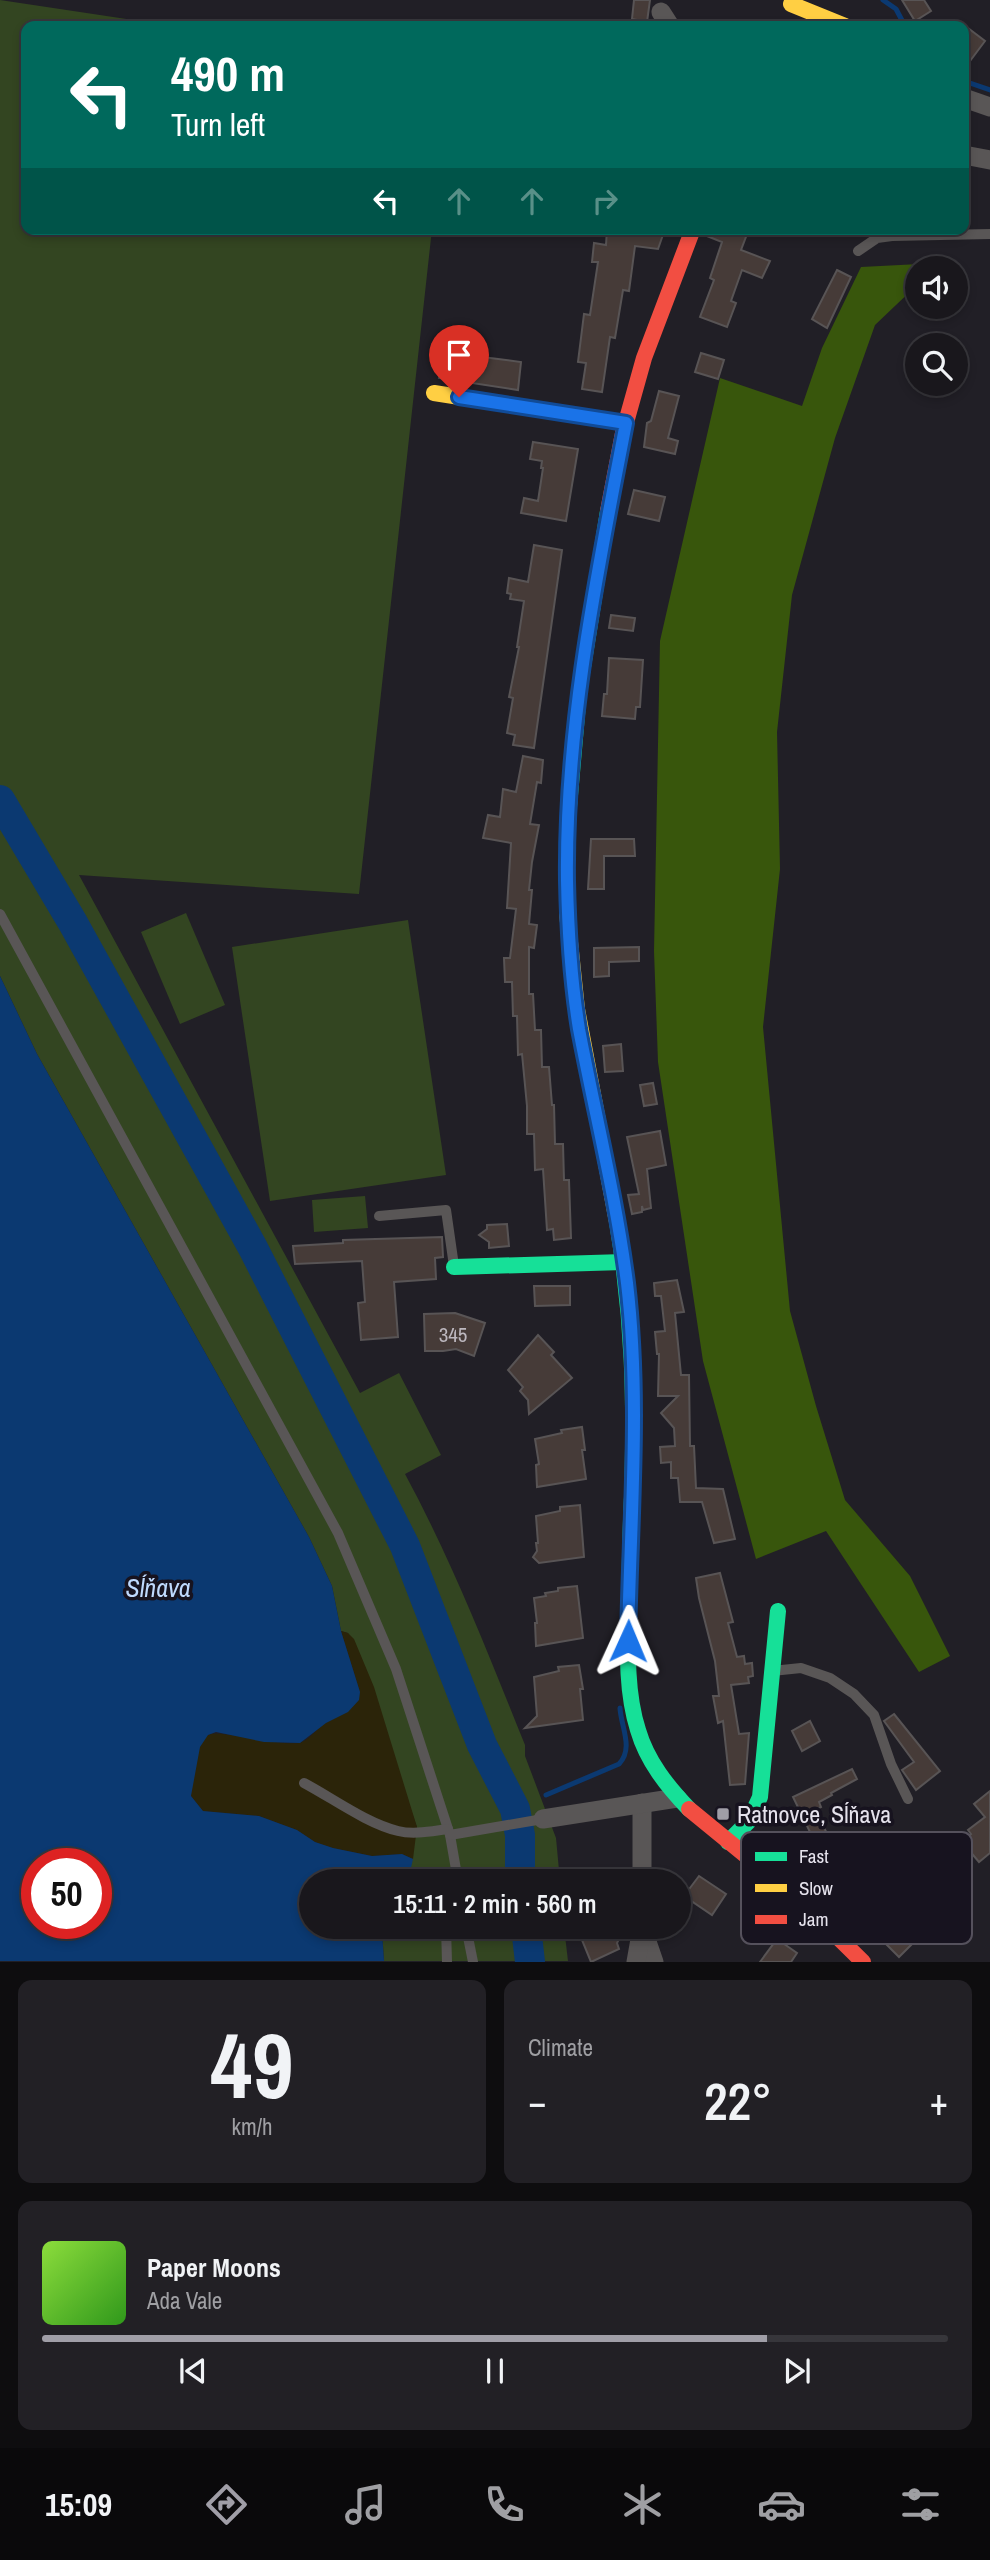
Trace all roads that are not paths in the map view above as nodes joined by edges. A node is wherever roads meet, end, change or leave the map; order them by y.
1 (790, 6) edge
2 (831, 21) edge
3 (969, 100) edge
4 (990, 107) edge
5 (969, 156) edge
6 (990, 160) edge
7 (969, 234) edge
8 (990, 234) edge
9 (691, 235) edge
10 (941, 235) edge
11 (858, 251) dead end
12 (434, 393) dead end
13 (626, 423) junction
14 (0, 914) edge
15 (379, 1216) dead end
16 (624, 1262) junction
17 (454, 1267) joint
18 (778, 1611) dead end
19 (772, 1671) junction
20 (304, 1783) dead end
21 (677, 1798) junction
22 (908, 1799) dead end
23 (642, 1803) junction
24 (536, 1820) joint
25 (449, 1832) junction
26 (728, 1842) junction
27 (741, 1852) edge
28 (455, 1869) edge
29 (642, 1869) edge
30 (446, 1939) edge
31 (468, 1939) edge
32 (640, 1939) edge
33 (646, 1939) edge
34 (844, 1944) edge
35 (447, 1962) edge
36 (473, 1962) edge
37 (636, 1962) edge
38 (654, 1962) edge
39 (863, 1962) edge

1 - 2 main road
3 - 4 street
5 - 6 street
7 - 8 lane
9 - 13 main road
10 - 11 lane
12 - 13 main road
13 - 16 main road
14 - 25 lane
15 - 17 lane
16 - 17 main road
16 - 21 main road
18 - 19 main road
19 - 22 lane
19 - 26 main road
20 - 25 lane
21 - 23 street
21 - 26 main road
23 - 24 street
23 - 29 street
24 - 25 lane
25 - 28 lane
26 - 27 main road
30 - 35 lane
31 - 36 lane
32 - 37 street
33 - 38 street
34 - 39 main road

